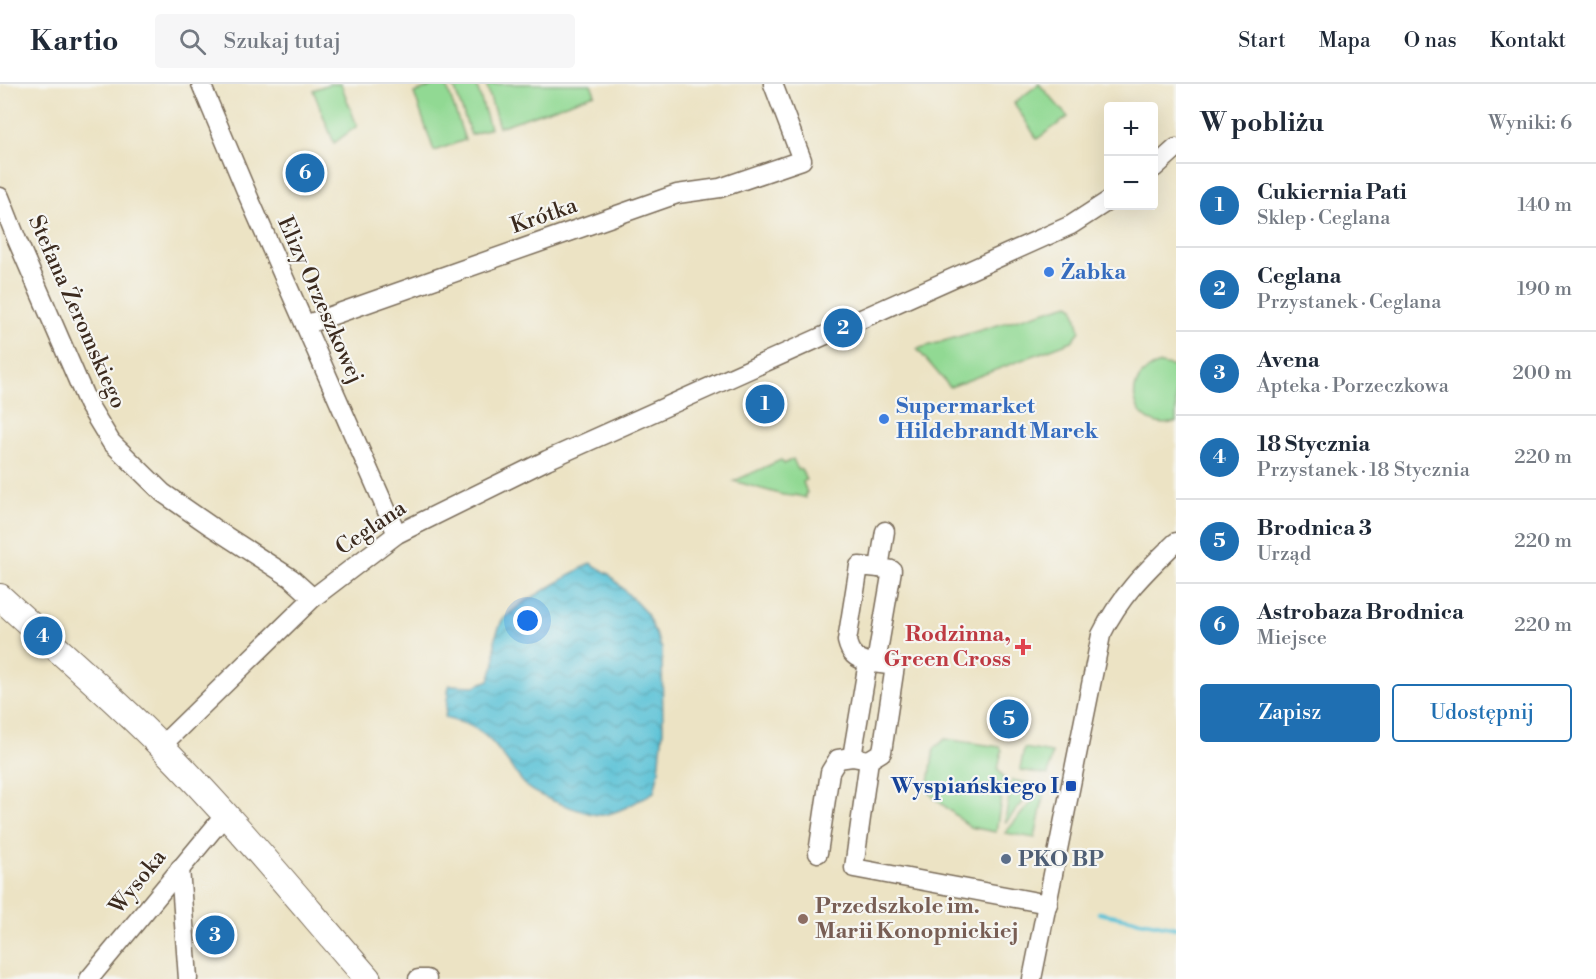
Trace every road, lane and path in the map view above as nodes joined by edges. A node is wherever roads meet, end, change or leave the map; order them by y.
1 (201, 84) edge
2 (773, 84) edge
3 (1176, 148) edge
4 (1158, 164) edge
5 (0, 197) edge
6 (1104, 204) edge
7 (305, 325) junction
8 (885, 531) dead end
9 (397, 534) junction
10 (1176, 542) edge
11 (879, 568) junction
12 (0, 597) edge
13 (313, 598) junction
14 (872, 662) junction
15 (161, 746) junction
16 (861, 758) junction
17 (225, 815) junction
18 (818, 853) dead end
19 (180, 868) junction
20 (1048, 904) junction
21 (89, 979) edge
22 (188, 979) edge
23 (368, 979) edge
24 (418, 979) edge
25 (427, 979) edge
26 (1032, 979) edge

1 - 7 street, Elizy Orzeszkowej
2 - 7 street, Krótka
3 - 4 street
5 - 13 street, Stefana Żeromskiego
6 - 9 street, Ceglana
7 - 9 street, Elizy Orzeszkowej
8 - 11 street
9 - 13 street, Ceglana
10 - 20 street
11 - 14 street
11 - 14 street
12 - 15 street
13 - 15 street, Ceglana
14 - 16 street
14 - 16 street
15 - 17 street
16 - 18 street
16 - 20 street
17 - 19 street, Wysoka
17 - 23 street
19 - 21 street, Wysoka
19 - 22 street
20 - 26 street
24 - 25 street

